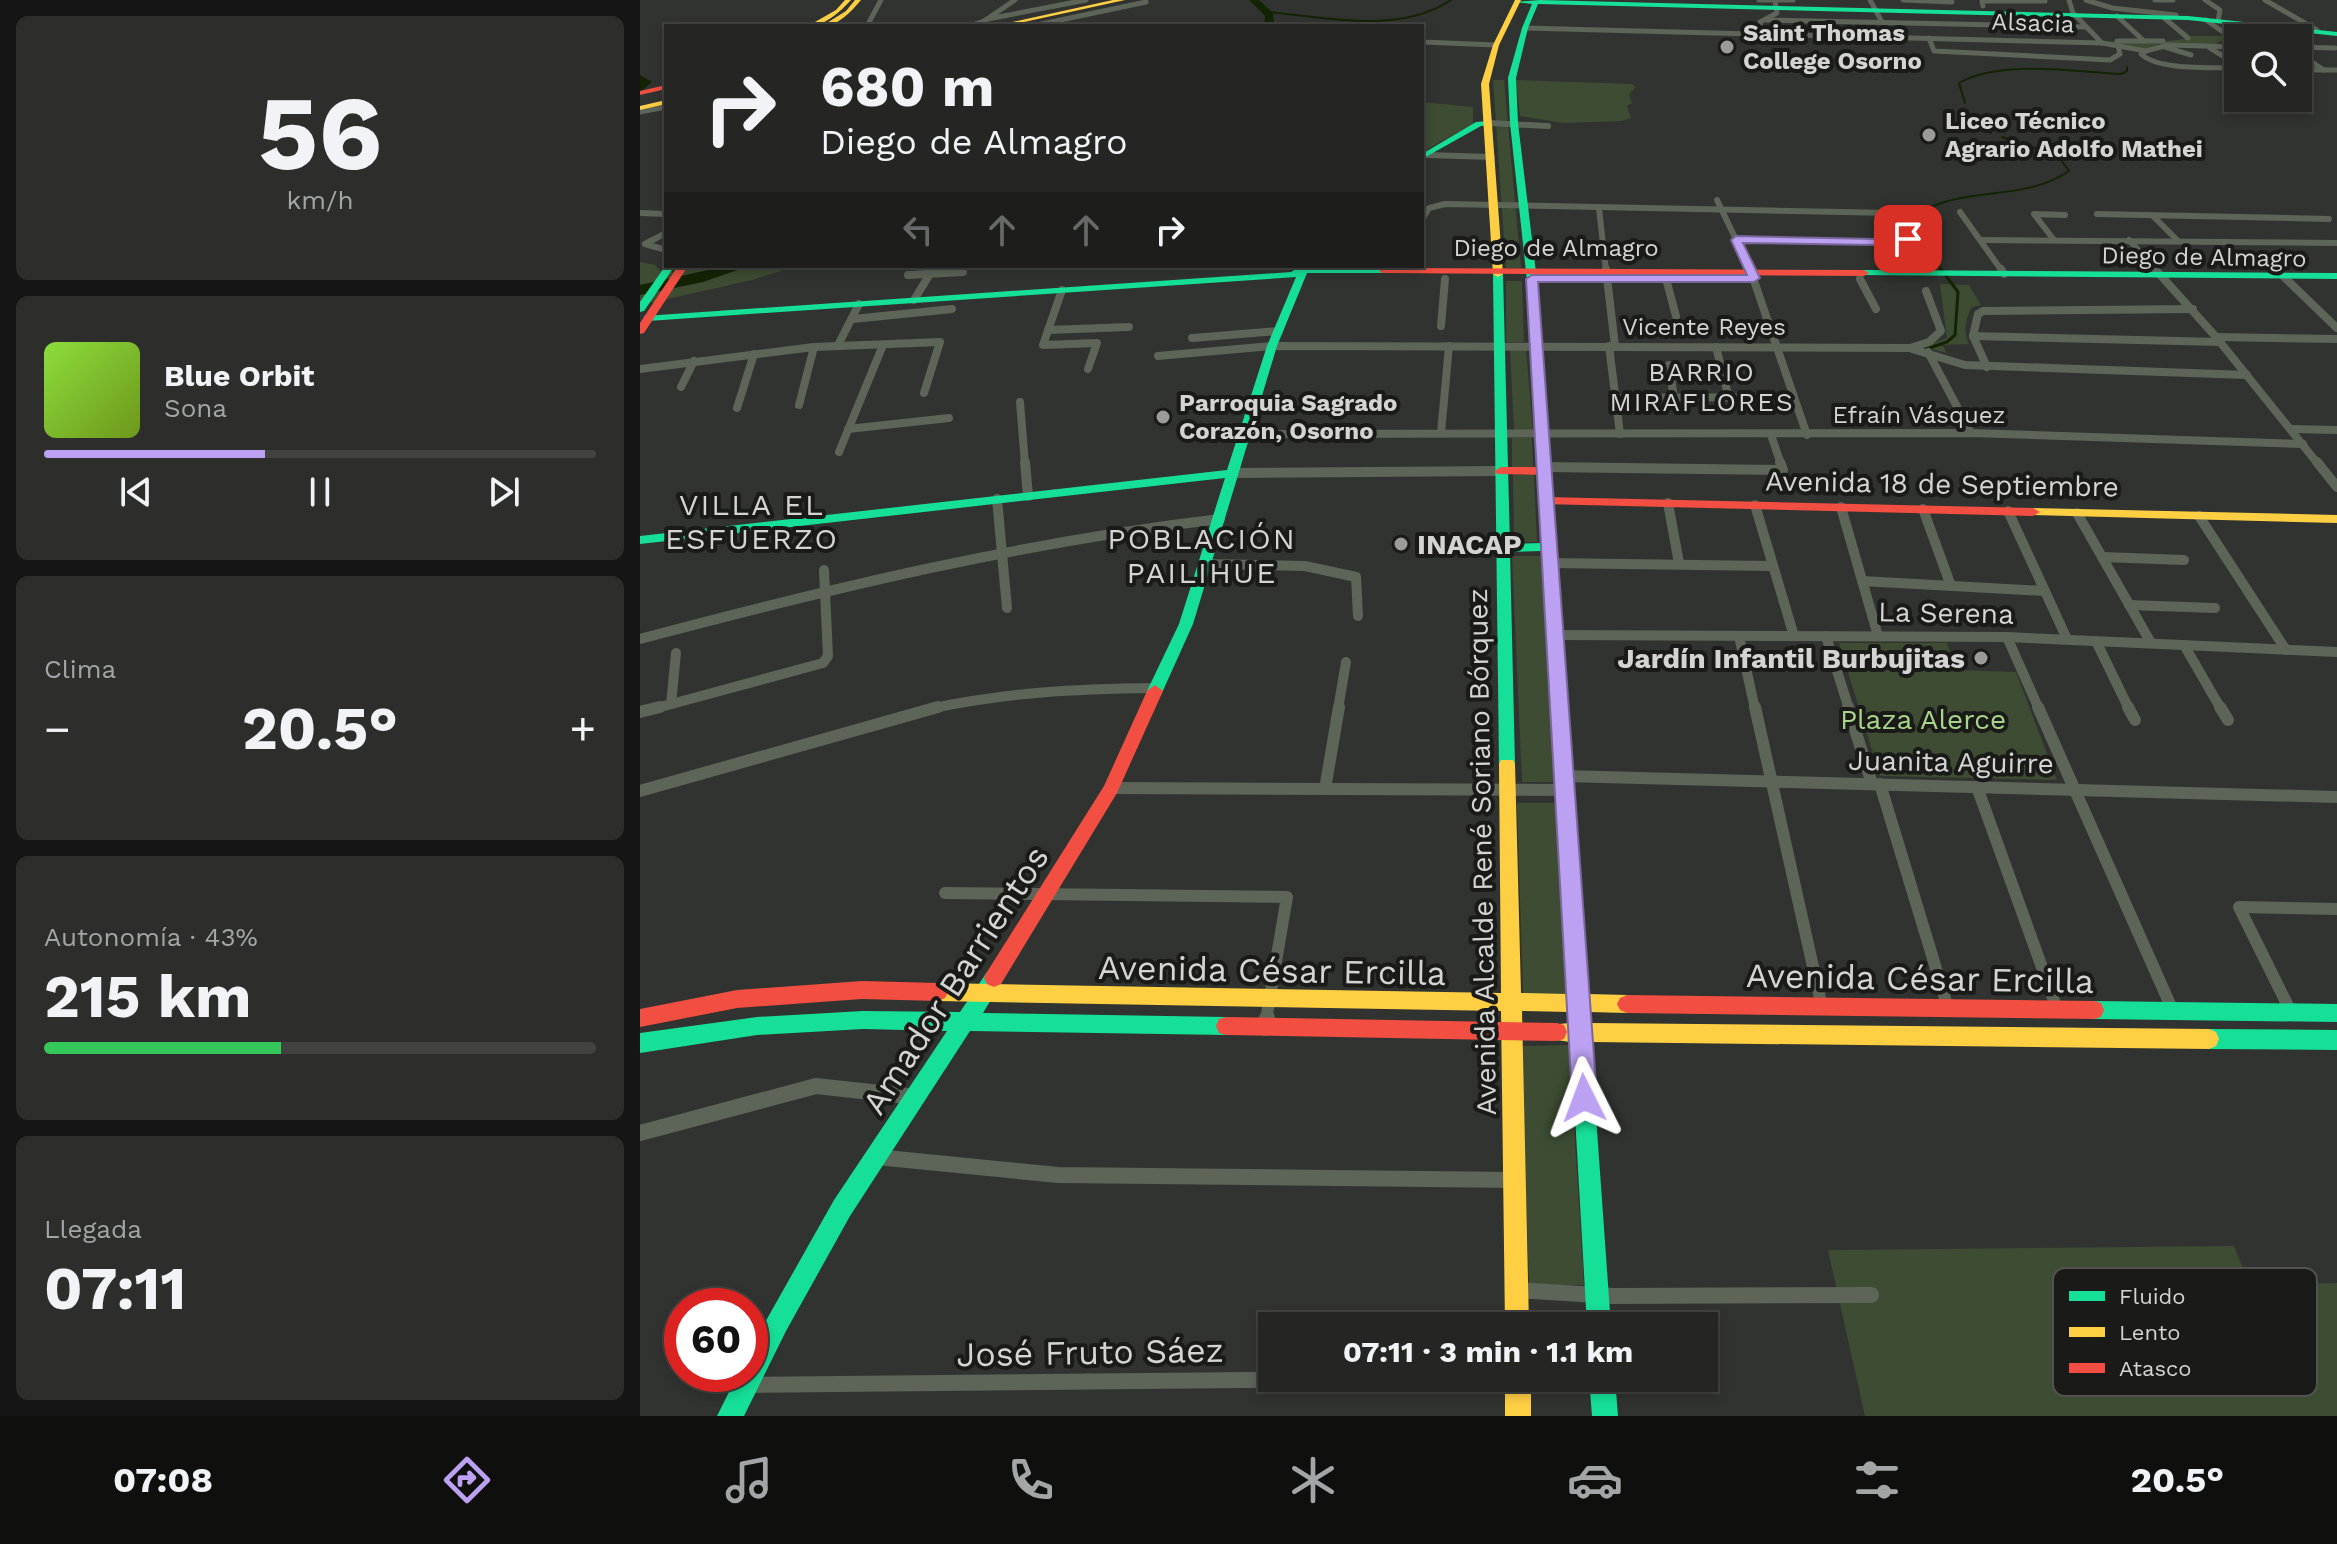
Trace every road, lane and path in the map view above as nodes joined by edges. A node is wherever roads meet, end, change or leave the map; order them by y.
1 (865, 0) edge
2 (881, 0) edge
3 (1016, 0) edge
4 (1122, 0) edge
5 (1759, 0) edge
6 (1793, 0) edge
7 (1903, 0) edge
8 (1911, 0) edge
9 (2031, 0) edge
10 (2086, 0) edge
11 (2155, 0) edge
12 (2205, 0) edge
13 (2254, 0) edge
14 (2265, 0) edge
15 (1141, 1) edge
16 (1529, 1) edge
17 (1941, 1) edge
18 (2045, 1) edge
19 (1982, 2) edge
20 (1638, 3) edge
21 (1088, 5) edge
22 (1697, 5) edge
23 (1874, 7) edge
24 (1773, 9) edge
25 (2074, 12) edge
26 (2129, 16) junction
27 (839, 17) edge
28 (2170, 18) edge
29 (2217, 23) junction
30 (815, 24) edge
31 (868, 24) edge
32 (987, 24) edge
33 (1017, 24) edge
34 (1027, 24) edge
35 (1041, 24) edge
36 (1892, 25) junction
37 (2008, 26) junction
38 (1525, 28) junction
39 (1762, 33) junction
40 (2326, 36) edge
41 (1906, 37) junction
42 (1929, 38) junction
43 (2018, 41) junction
44 (2144, 41) junction
45 (1424, 42) edge
46 (2101, 42) junction
47 (1496, 45) junction
48 (2162, 45) junction
49 (1520, 46) junction
50 (2118, 46) junction
51 (2206, 46) junction
52 (2224, 47) edge
53 (2146, 51) junction
54 (2191, 55) dead end
55 (2027, 56) junction
56 (2224, 57) edge
57 (2312, 61) edge
58 (2224, 67) edge
59 (2312, 70) edge
60 (2324, 70) junction
61 (2337, 70) edge
62 (1486, 78) junction
63 (1512, 78) junction
64 (664, 95) edge
65 (640, 102) edge
66 (1490, 125) junction
67 (1514, 126) junction
68 (1424, 156) edge
69 (1492, 157) junction
70 (1717, 200) dead end
71 (1495, 206) junction
72 (1524, 207) junction
73 (1599, 208) junction
74 (1722, 211) junction
75 (2320, 211) dead end
76 (1960, 212) dead end
77 (640, 213) edge
78 (1894, 213) dead end
79 (664, 214) edge
80 (2097, 214) dead end
81 (2065, 215) dead end
82 (2153, 216) junction
83 (1424, 217) edge
84 (2329, 219) junction
85 (2337, 226) edge
86 (664, 234) edge
87 (1908, 239) dead end
88 (1736, 240) junction
89 (1982, 240) junction
90 (2054, 240) junction
91 (2129, 240) junction
92 (2177, 240) junction
93 (2337, 243) edge
94 (664, 249) edge
95 (668, 268) edge
96 (681, 268) edge
97 (934, 268) edge
98 (963, 272) dead end
99 (1407, 272) edge
100 (1301, 273) edge
101 (930, 274) junction
102 (2004, 274) junction
103 (908, 275) dead end
104 (1498, 275) junction
105 (1532, 275) junction
106 (1606, 275) junction
107 (1753, 276) junction
108 (2337, 276) edge
109 (1947, 277) junction
110 (2164, 278) junction
111 (1445, 279) junction
112 (1666, 279) junction
113 (1860, 279) junction
114 (2287, 279) junction
115 (2337, 283) edge
116 (1062, 290) junction
117 (1926, 291) dead end
118 (914, 300) junction
119 (952, 309) dead end
120 (1876, 309) dead end
121 (2193, 309) junction
122 (856, 311) junction
123 (645, 314) edge
124 (1676, 316) dead end
125 (1441, 326) dead end
126 (1129, 327) dead end
127 (2337, 328) edge
128 (1048, 330) junction
129 (1973, 336) junction
130 (1192, 338) dead end
131 (1275, 339) junction
132 (2337, 339) edge
133 (2219, 340) junction
134 (838, 345) junction
135 (883, 345) junction
136 (1536, 345) junction
137 (1449, 346) junction
138 (1499, 346) junction
139 (1612, 346) junction
140 (814, 347) junction
141 (1716, 347) junction
142 (1778, 347) junction
143 (1917, 350) junction
144 (754, 354) junction
145 (1158, 356) dead end
146 (694, 361) junction
147 (1669, 365) dead end
148 (1987, 367) junction
149 (640, 369) edge
150 (1088, 369) dead end
151 (2247, 375) junction
152 (681, 387) dead end
153 (924, 393) dead end
154 (1794, 397) junction
155 (1614, 398) junction
156 (1674, 398) junction
157 (1729, 398) junction
158 (1020, 402) dead end
159 (799, 405) dead end
160 (737, 408) dead end
161 (949, 418) dead end
162 (848, 429) junction
163 (2291, 429) junction
164 (2337, 430) edge
165 (1441, 433) junction
166 (1500, 433) junction
167 (1542, 433) junction
168 (1971, 433) junction
169 (1246, 434) junction
170 (1620, 434) junction
171 (1771, 435) junction
172 (1807, 435) junction
173 (2303, 444) junction
174 (839, 452) dead end
175 (1544, 469) junction
176 (1501, 471) junction
177 (1234, 473) junction
178 (2337, 487) edge
179 (1028, 496) junction
180 (997, 499) junction
181 (1546, 501) junction
182 (1668, 503) junction
183 (1755, 505) junction
184 (1841, 507) junction
185 (1923, 509) junction
186 (2008, 511) junction
187 (2077, 513) junction
188 (2199, 516) junction
189 (1220, 519) junction
190 (2337, 519) edge
191 (640, 540) edge
192 (1503, 548) junction
193 (1003, 553) junction
194 (1550, 555) junction
195 (2102, 557) junction
196 (2184, 560) dead end
197 (1679, 563) junction
198 (1206, 564) junction
199 (1771, 566) junction
200 (824, 570) dead end
201 (1862, 581) junction
202 (1951, 586) junction
203 (824, 590) junction
204 (2044, 591) junction
205 (2129, 605) junction
206 (1007, 608) dead end
207 (2215, 608) dead end
208 (1358, 616) dead end
209 (1554, 635) junction
210 (1739, 636) junction
211 (1794, 636) junction
212 (1826, 636) junction
213 (1878, 636) junction
214 (2007, 637) junction
215 (640, 639) edge
216 (2067, 639) junction
217 (2096, 641) junction
218 (2151, 643) junction
219 (2184, 645) junction
220 (2286, 650) junction
221 (2337, 652) edge
222 (676, 653) dead end
223 (1346, 662) dead end
224 (1156, 688) junction
225 (671, 704) junction
226 (640, 712) edge
227 (2135, 720) dead end
228 (2228, 720) dead end
229 (1772, 782) junction
230 (1564, 783) junction
231 (1876, 784) junction
232 (1977, 787) junction
233 (1111, 788) junction
234 (1325, 789) junction
235 (1507, 789) junction
236 (2075, 789) junction
237 (640, 791) edge
238 (2337, 797) edge
239 (945, 893) dead end
240 (1047, 896) junction
241 (2337, 909) edge
242 (805, 992) junction
243 (983, 994) junction
244 (1269, 1000) junction
245 (1511, 1003) junction
246 (1579, 1004) junction
247 (1822, 1007) junction
248 (1948, 1008) junction
249 (2057, 1009) junction
250 (2173, 1011) junction
251 (2291, 1012) junction
252 (2337, 1013) edge
253 (644, 1017) edge
254 (795, 1023) junction
255 (967, 1023) junction
256 (1265, 1028) junction
257 (1511, 1031) junction
258 (1580, 1032) junction
259 (640, 1033) edge
260 (2337, 1040) edge
261 (640, 1043) edge
262 (917, 1097) junction
263 (640, 1133) edge
264 (876, 1157) junction
265 (1514, 1180) junction
266 (1516, 1290) junction
267 (1597, 1295) junction
268 (1871, 1295) dead end
269 (1517, 1312) edge
270 (1598, 1312) edge
271 (768, 1340) edge
272 (1258, 1380) edge
273 (768, 1385) edge
274 (741, 1392) edge
275 (1518, 1392) edge
276 (1603, 1392) edge
277 (730, 1416) edge
278 (1518, 1416) edge
279 (1605, 1416) edge

1 - 27 main road
2 - 31 street
3 - 32 street
4 - 21 main road
5 - 24 street
6 - 24 street
7 - 8 street
8 - 17 street
9 - 18 street
10 - 28 street
11 - 28 street
12 - 29 street
13 - 40 street
14 - 40 street
15 - 21 main road
15 - 35 street
16 - 20 main road
16 - 38 main road
16 - 47 main road, Avenida Alcalde René Soriano Bórquez
18 - 19 street
18 - 25 street
20 - 22 main road
21 - 32 main road
21 - 33 main road
21 - 34 main road
22 - 24 main road
23 - 24 main road
23 - 25 main road
23 - 36 street
24 - 36 street
24 - 39 street
25 - 26 main road
25 - 37 street
25 - 46 street
26 - 28 main road
26 - 44 street
27 - 30 main road
28 - 29 main road
28 - 44 street
29 - 40 main road
36 - 37 street
36 - 41 street
37 - 43 street
38 - 39 street, Alsacia
38 - 49 main road
39 - 41 street, Alsacia
41 - 42 street, Alsacia
42 - 43 street, Alsacia
42 - 55 street
43 - 46 street, Alsacia
43 - 55 street
44 - 46 street
45 - 47 street
46 - 50 street, Alsacia
47 - 49 main road
47 - 62 main road, Avenida Alcalde René Soriano Bórquez
48 - 51 street
48 - 53 street
48 - 54 street
49 - 63 main road
50 - 53 street, Alsacia
50 - 55 street
51 - 52 street
51 - 56 street
53 - 58 street, Alsacia
57 - 60 street
59 - 60 street
60 - 61 street
62 - 63 main road
62 - 66 main road, Avenida Alcalde René Soriano Bórquez
63 - 67 main road
64 - 65 main road
66 - 67 street
66 - 68 main road
66 - 69 main road, Avenida Alcalde René Soriano Bórquez
67 - 72 main road
68 - 69 street
69 - 71 main road, Avenida Alcalde René Soriano Bórquez
70 - 74 street
71 - 72 street
71 - 83 street
71 - 104 main road, Avenida Alcalde René Soriano Bórquez
72 - 73 street
72 - 105 main road
73 - 74 street
73 - 106 street
74 - 78 street
74 - 88 street
75 - 84 street
76 - 89 street
77 - 79 street
80 - 82 street
81 - 90 street
82 - 84 street
82 - 92 street
84 - 85 street
86 - 94 street
87 - 88 street
88 - 107 street
89 - 90 street
89 - 102 street
90 - 91 street
91 - 92 street
91 - 110 street
92 - 93 street
95 - 123 main road
96 - 123 main road
97 - 101 street
98 - 101 street
99 - 100 main road, Diego de Almagro
99 - 104 main road, Diego de Almagro
99 - 111 main road, Diego de Almagro
100 - 116 main road, Diego de Almagro
100 - 131 main road, Amador Barrientos
101 - 103 street
101 - 118 street
102 - 109 main road, Diego de Almagro
102 - 110 main road, Diego de Almagro
104 - 105 main road, Diego de Almagro
104 - 111 main road, Diego de Almagro
104 - 138 main road, Avenida Alcalde René Soriano Bórquez
105 - 106 main road, Diego de Almagro
105 - 136 main road
106 - 107 main road, Diego de Almagro
106 - 112 main road, Diego de Almagro
106 - 139 street
107 - 109 main road, Diego de Almagro
107 - 112 main road, Diego de Almagro
107 - 113 main road, Diego de Almagro
107 - 142 street
108 - 114 main road, Diego de Almagro
109 - 110 main road, Diego de Almagro
109 - 113 main road, Diego de Almagro
110 - 114 main road, Diego de Almagro
110 - 121 street
111 - 125 street
112 - 124 street
113 - 120 street
114 - 115 main road, Diego de Almagro
114 - 127 street
116 - 118 main road, Diego de Almagro
116 - 128 street
117 - 143 street
118 - 122 main road, Diego de Almagro
119 - 122 street
121 - 129 street
121 - 133 street
122 - 123 main road, Diego de Almagro
122 - 134 street
126 - 128 street
128 - 150 street
129 - 133 street
129 - 148 street
130 - 131 street
131 - 137 street, Vicente Reyes
131 - 145 street, Vicente Reyes
131 - 169 main road, Amador Barrientos
132 - 133 street
133 - 151 street
134 - 135 street
134 - 140 street
135 - 153 street
135 - 162 street
136 - 138 street, Vicente Reyes
136 - 139 street, Vicente Reyes
136 - 167 main road
137 - 138 street, Vicente Reyes
137 - 165 street
138 - 166 main road, Avenida Alcalde René Soriano Bórquez
139 - 141 street, Vicente Reyes
139 - 155 street
140 - 144 street
140 - 159 street
141 - 142 street, Vicente Reyes
141 - 157 street
142 - 143 street, Vicente Reyes
142 - 154 street
143 - 148 street, Vicente Reyes
143 - 168 street
144 - 146 street
144 - 160 street
146 - 149 street
146 - 152 street
147 - 156 street
148 - 151 street, Vicente Reyes
151 - 163 street
154 - 157 street
154 - 172 street
155 - 156 street
155 - 170 street
156 - 157 street
158 - 179 street
161 - 162 street
162 - 174 street
163 - 164 street
163 - 173 street
165 - 166 street, Efraín Vásquez
165 - 169 street, Efraín Vásquez
166 - 167 street, Efraín Vásquez
166 - 176 main road, Avenida Alcalde René Soriano Bórquez
167 - 170 street, Efraín Vásquez
167 - 175 main road
168 - 172 street, Efraín Vásquez
168 - 173 street, Efraín Vásquez
169 - 177 main road, Amador Barrientos
170 - 171 street, Efraín Vásquez
171 - 172 street, Efraín Vásquez
171 - 175 street
173 - 178 street
175 - 176 main road
175 - 181 main road
176 - 177 street
176 - 192 main road, Avenida Alcalde René Soriano Bórquez
177 - 179 main road
177 - 189 main road, Amador Barrientos
179 - 180 main road
180 - 191 main road
180 - 193 street
181 - 182 main road, Avenida 18 de Septiembre
181 - 194 main road
182 - 183 main road, Avenida 18 de Septiembre
182 - 197 street
183 - 184 main road, Avenida 18 de Septiembre
183 - 199 street
184 - 185 main road, Avenida 18 de Septiembre
184 - 201 street
185 - 186 main road, Avenida 18 de Septiembre
185 - 202 street
186 - 187 main road, Avenida 18 de Septiembre
186 - 204 street
187 - 188 main road, Avenida 18 de Septiembre
187 - 195 street
188 - 190 main road, Avenida 18 de Septiembre
188 - 220 street
189 - 193 street
189 - 198 main road, Amador Barrientos
192 - 194 main road
192 - 235 main road, Avenida Alcalde René Soriano Bórquez
193 - 203 street
193 - 206 street
194 - 197 street
194 - 209 main road
195 - 196 street
195 - 205 street
197 - 199 street
198 - 208 street
198 - 224 main road, Amador Barrientos
199 - 211 street
200 - 203 street
201 - 202 street
201 - 213 street
202 - 204 street
203 - 215 street
203 - 225 street
204 - 216 street
205 - 207 street
205 - 218 street
209 - 210 street, La Serena
209 - 230 main road
210 - 211 street, La Serena
210 - 229 street
211 - 212 street, La Serena
212 - 213 street, La Serena
212 - 231 street
213 - 214 street, La Serena
214 - 216 street, La Serena
214 - 236 street
216 - 217 street, La Serena
217 - 218 street, La Serena
217 - 227 street
218 - 219 street, La Serena
219 - 220 street, La Serena
219 - 228 street
220 - 221 street, La Serena
222 - 225 street
223 - 234 street
224 - 233 main road, Amador Barrientos
224 - 237 street
225 - 226 street
229 - 230 street, Juanita Aguirre
229 - 231 street, Juanita Aguirre
229 - 247 street
230 - 235 street, Juanita Aguirre
230 - 246 main road
231 - 232 street, Juanita Aguirre
231 - 248 street
232 - 236 street, Juanita Aguirre
232 - 249 street
233 - 234 street, Juanita Aguirre
233 - 240 main road, Amador Barrientos
234 - 235 street, Juanita Aguirre
235 - 245 main road, Avenida Alcalde René Soriano Bórquez
236 - 238 street, Juanita Aguirre
236 - 250 street
239 - 240 street
240 - 243 main road, Amador Barrientos
240 - 244 street
241 - 251 street
242 - 243 main road, Avenida César Ercilla
242 - 253 main road, Avenida César Ercilla
242 - 254 main road
243 - 244 main road, Avenida César Ercilla
243 - 255 main road, Amador Barrientos
244 - 245 main road, Avenida César Ercilla
244 - 256 street
245 - 246 main road, Avenida César Ercilla
245 - 257 main road, Avenida Alcalde René Soriano Bórquez
246 - 247 main road, Avenida César Ercilla
246 - 258 main road
247 - 248 main road, Avenida César Ercilla
248 - 249 main road, Avenida César Ercilla
249 - 250 main road, Avenida César Ercilla
250 - 251 main road, Avenida César Ercilla
251 - 252 main road, Avenida César Ercilla
253 - 259 main road
254 - 255 main road, Avenida César Ercilla
254 - 261 main road, Avenida César Ercilla
255 - 256 main road, Avenida César Ercilla
255 - 262 main road, Amador Barrientos
256 - 257 main road, Avenida César Ercilla
257 - 258 main road, Avenida César Ercilla
257 - 265 main road, Avenida Alcalde René Soriano Bórquez
258 - 260 main road, Avenida César Ercilla
258 - 267 main road
262 - 263 street
262 - 264 main road, Amador Barrientos
264 - 265 street
264 - 271 main road, Amador Barrientos
265 - 266 main road, Avenida Alcalde René Soriano Bórquez
266 - 267 street
266 - 269 main road, Avenida Alcalde René Soriano Bórquez
267 - 268 street
267 - 270 main road
272 - 273 street, José Fruto Sáez
274 - 277 main road, Amador Barrientos
275 - 278 main road
276 - 279 main road

